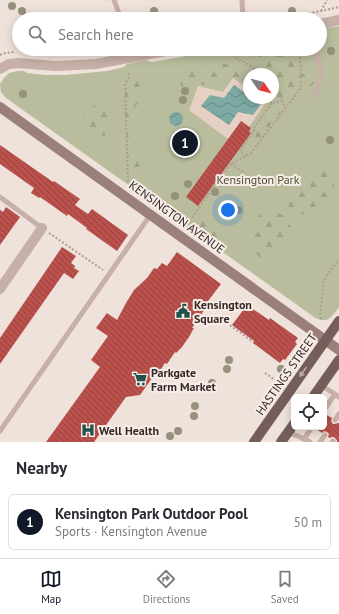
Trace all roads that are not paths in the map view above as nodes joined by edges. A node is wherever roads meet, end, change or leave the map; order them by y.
1 (114, 0) edge
2 (242, 0) edge
3 (118, 12) edge
4 (243, 12) edge
5 (339, 20) edge
6 (327, 23) edge
7 (119, 56) edge
8 (316, 56) edge
9 (0, 69) edge
10 (315, 95) dead end
11 (0, 107) edge
12 (0, 197) edge
13 (151, 214) junction
14 (42, 228) joint
15 (0, 289) edge
16 (339, 321) edge
17 (325, 340) junction
18 (339, 350) edge
19 (339, 360) edge
20 (322, 385) junction
21 (315, 394) edge
22 (337, 396) edge
23 (327, 407) edge
24 (339, 414) edge
25 (335, 420) dead end
26 (291, 428) edge
27 (310, 430) edge
28 (0, 431) edge
29 (288, 433) junction
30 (325, 435) dead end
31 (304, 439) junction
32 (254, 442) edge
33 (282, 442) edge
34 (310, 442) edge
35 (320, 442) edge

1 - 3 lane
2 - 4 lane
5 - 6 street
7 - 9 street
8 - 10 lane
11 - 13 street, KENSINGTON AVENUE
12 - 14 lane
13 - 17 street, KENSINGTON AVENUE
13 - 28 lane
14 - 15 street
16 - 17 main road, HASTINGS STREET
17 - 18 street, KENSINGTON AVENUE
17 -> 32 main road, HASTINGS STREET
19 - 20 main road
20 - 21 main road
20 - 22 lane
22 - 23 lane
24 - 25 lane
26 - 29 main road
27 - 31 lane
29 - 31 lane
29 - 33 main road
30 - 35 lane
31 - 34 lane

